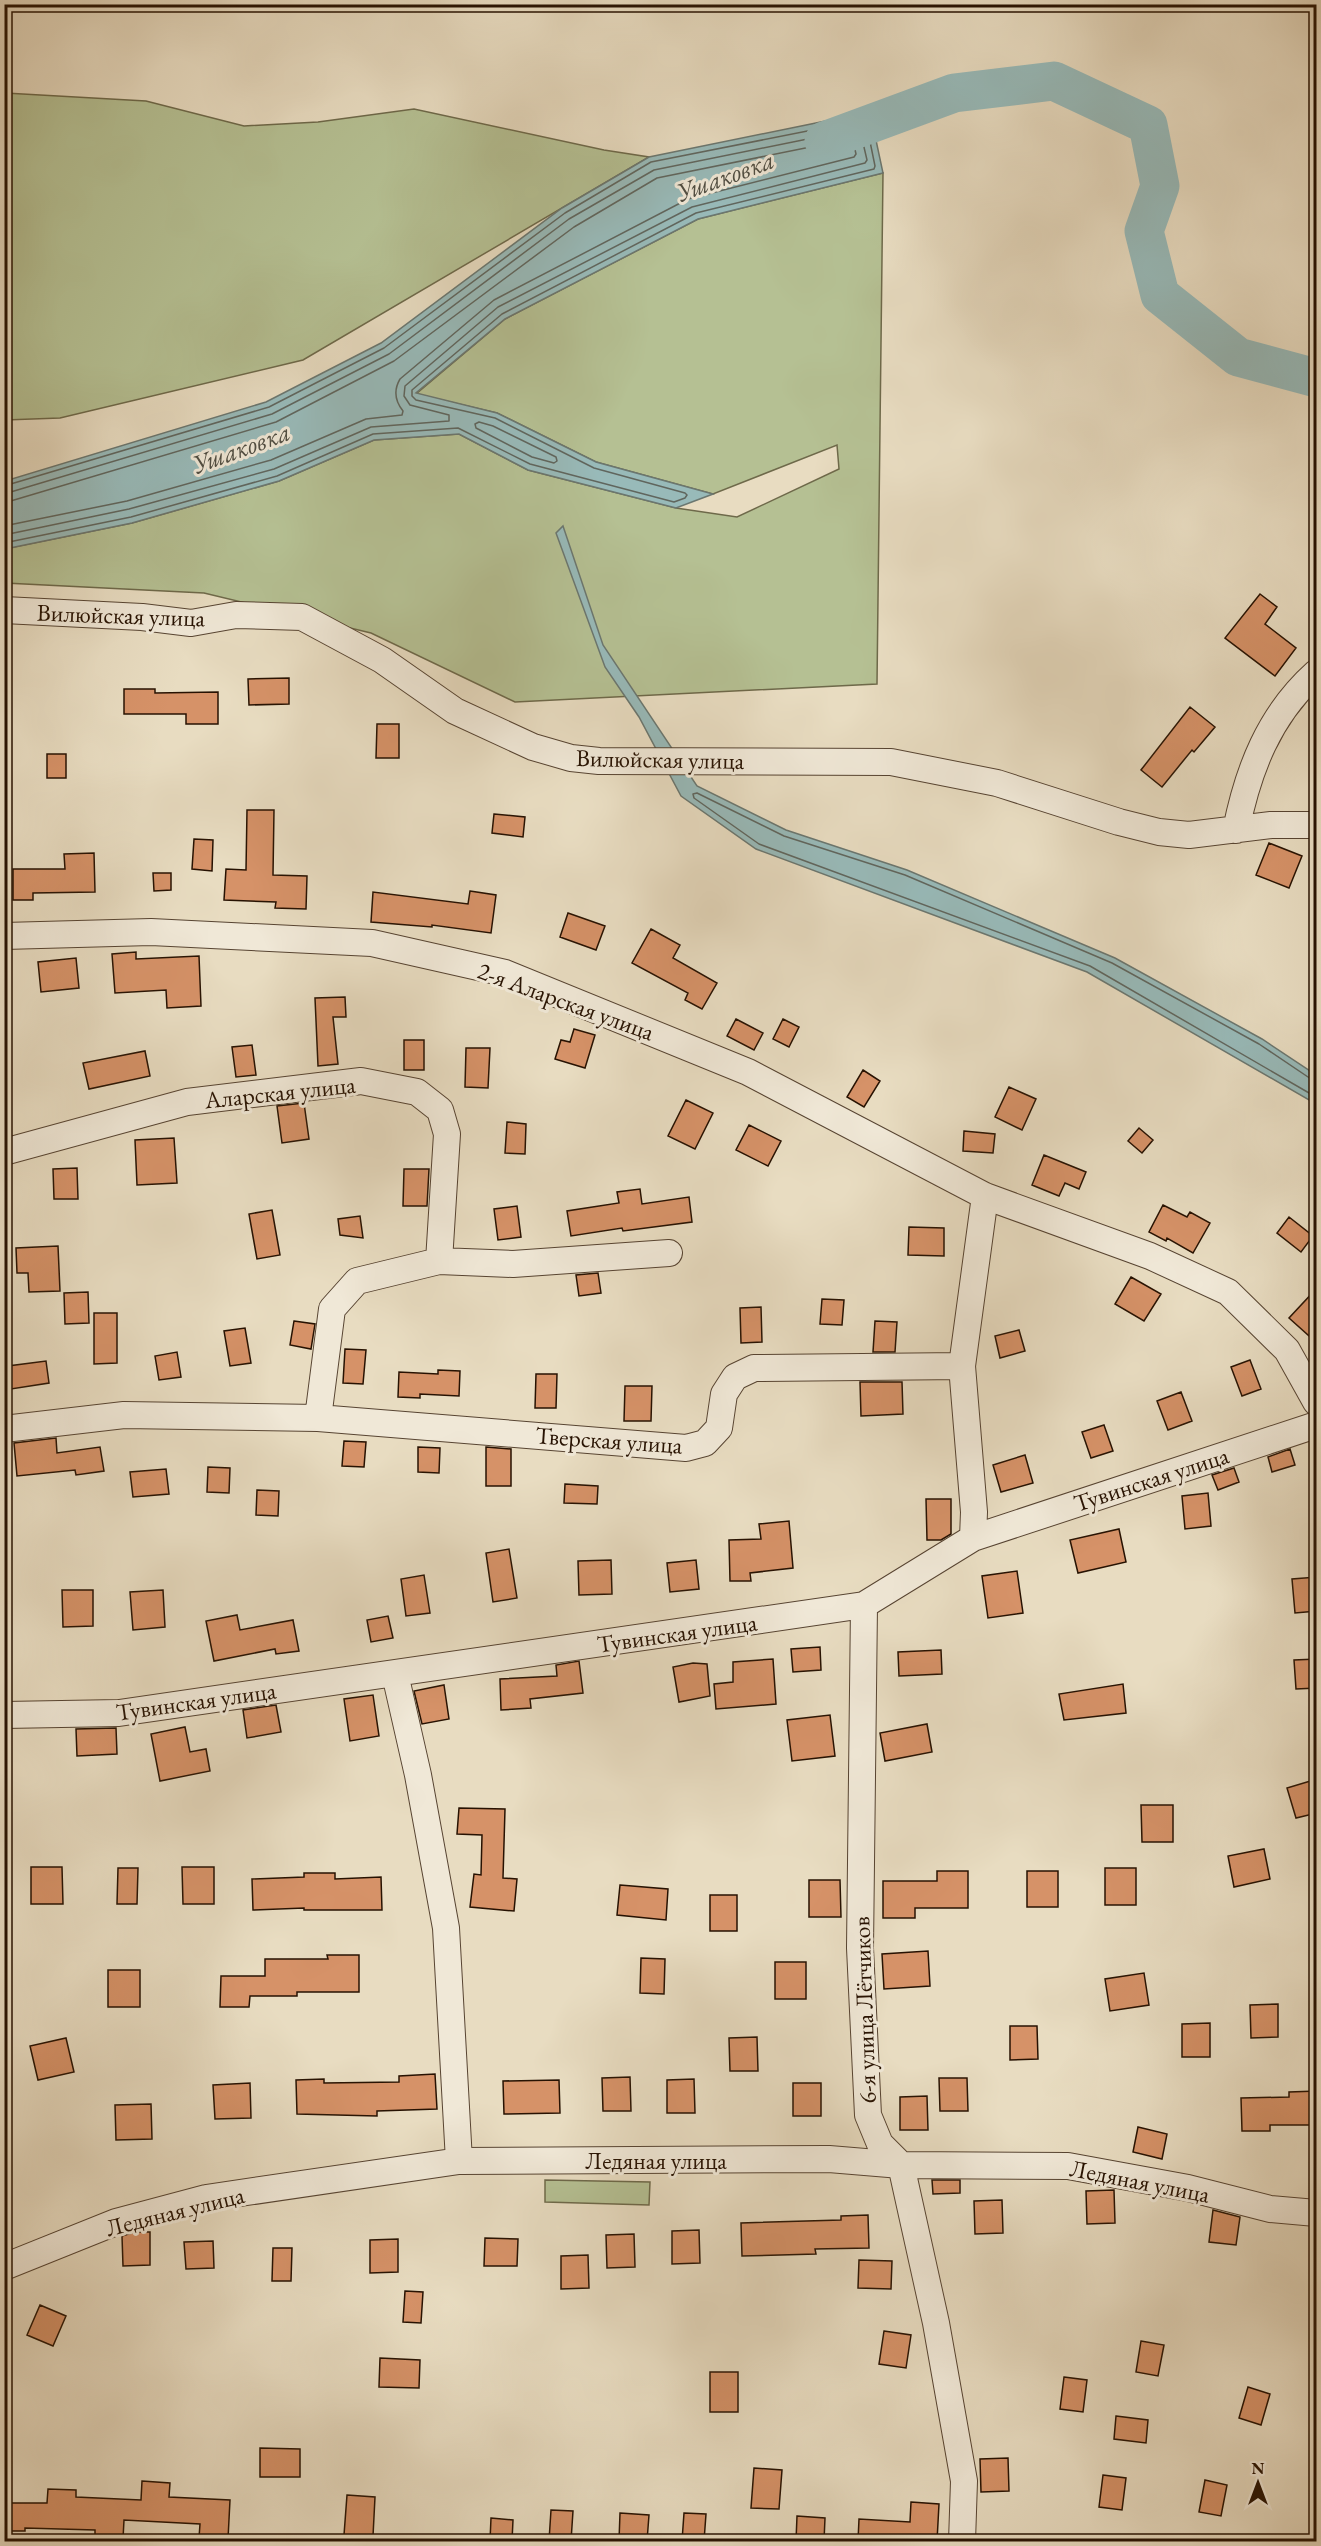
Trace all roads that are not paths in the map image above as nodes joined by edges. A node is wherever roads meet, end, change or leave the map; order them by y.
1 (4, 610) edge
2 (1317, 673) edge
3 (1317, 825) edge
4 (1236, 830) junction
5 (4, 936) edge
6 (4, 1152) edge
7 (985, 1196) junction
8 (669, 1253) dead end
9 (439, 1261) junction
10 (962, 1366) junction
11 (1317, 1402) edge
12 (318, 1418) junction
13 (1317, 1425) edge
14 (4, 1429) edge
15 (973, 1538) junction
16 (864, 1605) junction
17 (395, 1674) junction
18 (4, 1715) edge
19 (459, 2161) junction
20 (901, 2165) junction
21 (1317, 2213) edge
22 (4, 2267) edge
23 (962, 2541) edge

1 - 4 street, Вилюйская улица
2 - 4 street
3 - 4 street, Вилюйская улица
5 - 7 street, 2-я Аларская улица
6 - 9 street, Аларская улица
7 - 10 street
7 - 11 street, 2-я Аларская улица
8 - 9 street
9 - 12 street
10 - 12 street, Тверская улица
10 - 15 street
12 - 14 street, Тверская улица
13 - 15 street, Тувинская улица
15 - 16 street, Тувинская улица
16 - 17 street, Тувинская улица
16 - 20 street, 6-я улица Лётчиков
17 - 18 street, Тувинская улица
17 - 19 street
19 - 20 street, Ледяная улица
19 - 22 street, Ледяная улица
20 - 21 street, Ледяная улица
20 - 23 street

